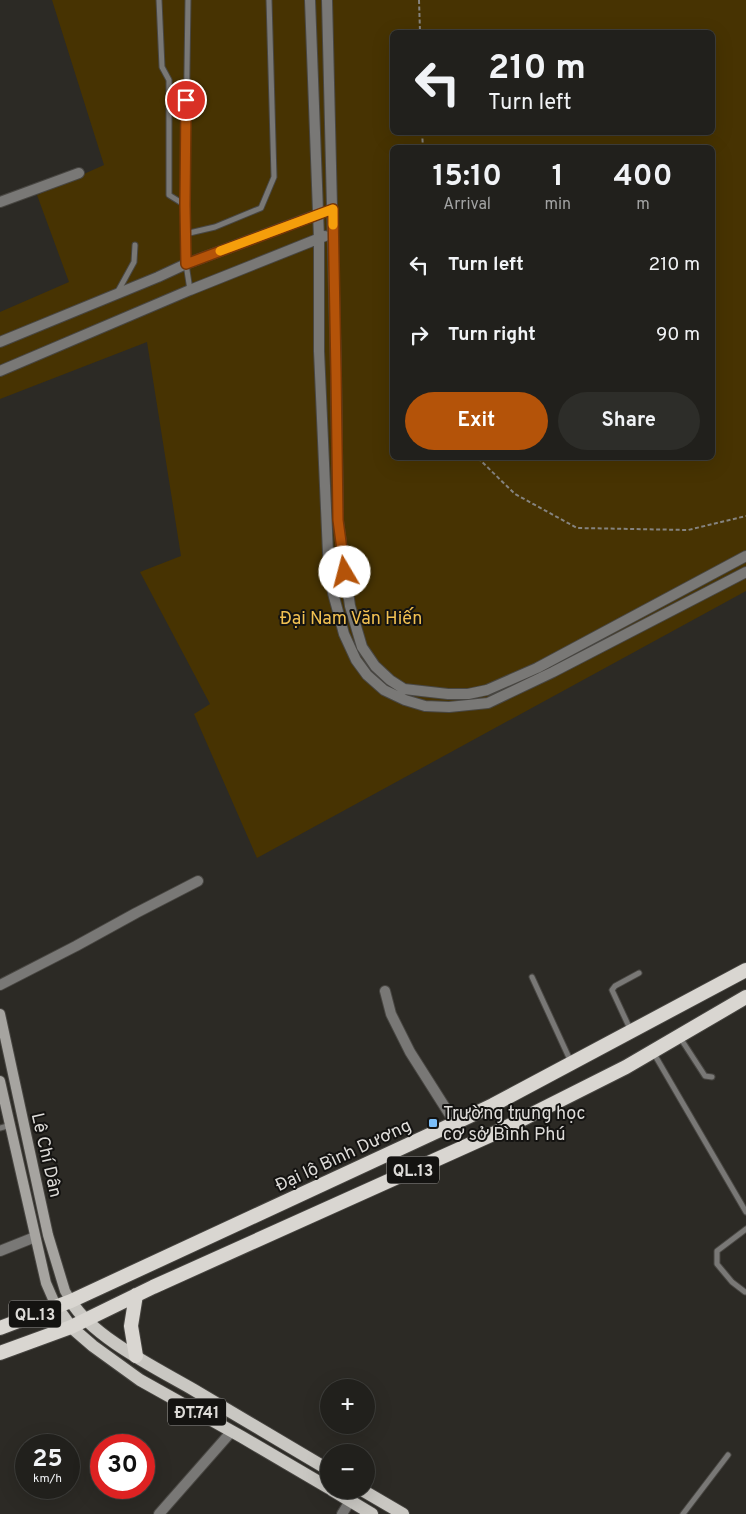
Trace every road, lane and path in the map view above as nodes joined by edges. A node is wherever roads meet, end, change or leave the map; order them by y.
1 (159, 0) edge
2 (188, 0) edge
3 (270, 0) edge
4 (310, 0) edge
5 (327, 0) edge
6 (419, 0) edge
7 (420, 30) edge
8 (79, 173) dead end
9 (0, 202) edge
10 (185, 205) junction
11 (333, 209) junction
12 (318, 214) junction
13 (333, 233) junction
14 (185, 234) junction
15 (319, 238) junction
16 (135, 245) dead end
17 (186, 264) junction
18 (190, 290) junction
19 (117, 293) junction
20 (0, 342) edge
21 (0, 370) edge
22 (480, 460) edge
23 (746, 516) edge
24 (746, 556) edge
25 (746, 572) edge
26 (198, 881) dead end
27 (746, 970) edge
28 (638, 973) dead end
29 (532, 977) dead end
30 (0, 985) edge
31 (385, 991) dead end
32 (746, 997) edge
33 (0, 1014) edge
34 (631, 1031) junction
35 (679, 1036) junction
36 (652, 1051) junction
37 (572, 1063) junction
38 (712, 1077) dead end
39 (0, 1081) edge
40 (455, 1123) junction
41 (11, 1125) junction
42 (0, 1128) edge
43 (403, 1148) junction
44 (414, 1170) junction
45 (746, 1212) edge
46 (746, 1230) edge
47 (35, 1237) junction
48 (0, 1251) edge
49 (746, 1292) edge
50 (136, 1295) junction
51 (71, 1301) junction
52 (56, 1306) junction
53 (86, 1319) junction
54 (71, 1327) junction
55 (0, 1328) edge
56 (0, 1353) edge
57 (136, 1356) junction
58 (232, 1431) junction
59 (728, 1455) dead end
60 (320, 1465) edge
61 (320, 1483) edge
62 (375, 1497) edge
63 (347, 1499) edge
64 (350, 1501) junction
65 (159, 1514) edge
66 (342, 1514) edge
67 (371, 1514) edge
68 (404, 1514) edge
69 (683, 1514) edge

1 - 10 lane
2 - 10 lane
3 - 14 lane
4 - 12 street
5 - 11 street
6 - 7 path
8 - 9 street
10 - 14 lane
11 - 12 street
11 - 13 street
12 - 15 street
12 - 17 street
13 - 15 street
13 - 24 street
14 - 17 lane
15 - 18 street
15 - 25 street
16 - 19 lane
17 - 18 lane
17 - 19 street
18 - 21 street
19 - 20 street
22 - 23 path
26 - 30 street
27 - 34 highway, Đại lộ Bình Dương / QL.13
28 - 34 lane
29 - 37 lane
31 - 40 street
32 - 35 highway, QL.13
33 - 51 main road, Lê Chí Dân
34 - 37 highway, Đại lộ Bình Dương / QL.13
35 - 36 highway, QL.13
35 - 38 lane
36 - 44 highway, QL.13
36 - 45 lane
37 - 40 highway, Đại lộ Bình Dương / QL.13
39 - 41 main road, Lê Chí Dân
40 - 43 highway, Đại lộ Bình Dương / QL.13
41 - 42 lane
41 - 47 main road, Lê Chí Dân
43 - 44 highway
43 - 51 highway, Đại lộ Bình Dương / QL.13
44 - 50 highway, QL.13
46 - 49 lane
47 - 48 street
47 - 52 main road, Lê Chí Dân
50 - 53 highway, QL.13
50 - 57 highway
51 - 52 highway, Đại lộ Bình Dương / QL.13
51 - 53 main road
52 - 54 main road
52 - 55 highway, Đại lộ Bình Dương / QL.13
53 - 54 highway, QL.13
53 - 57 main road, ĐT.741
54 - 56 highway, QL.13
54 - 58 main road, ĐT.741
57 - 60 main road, ĐT.741
58 - 61 main road, ĐT.741
58 - 65 street
59 - 69 lane
62 - 68 main road
63 - 64 main road, ĐT.741
64 - 66 street
64 - 67 main road, ĐT.741

